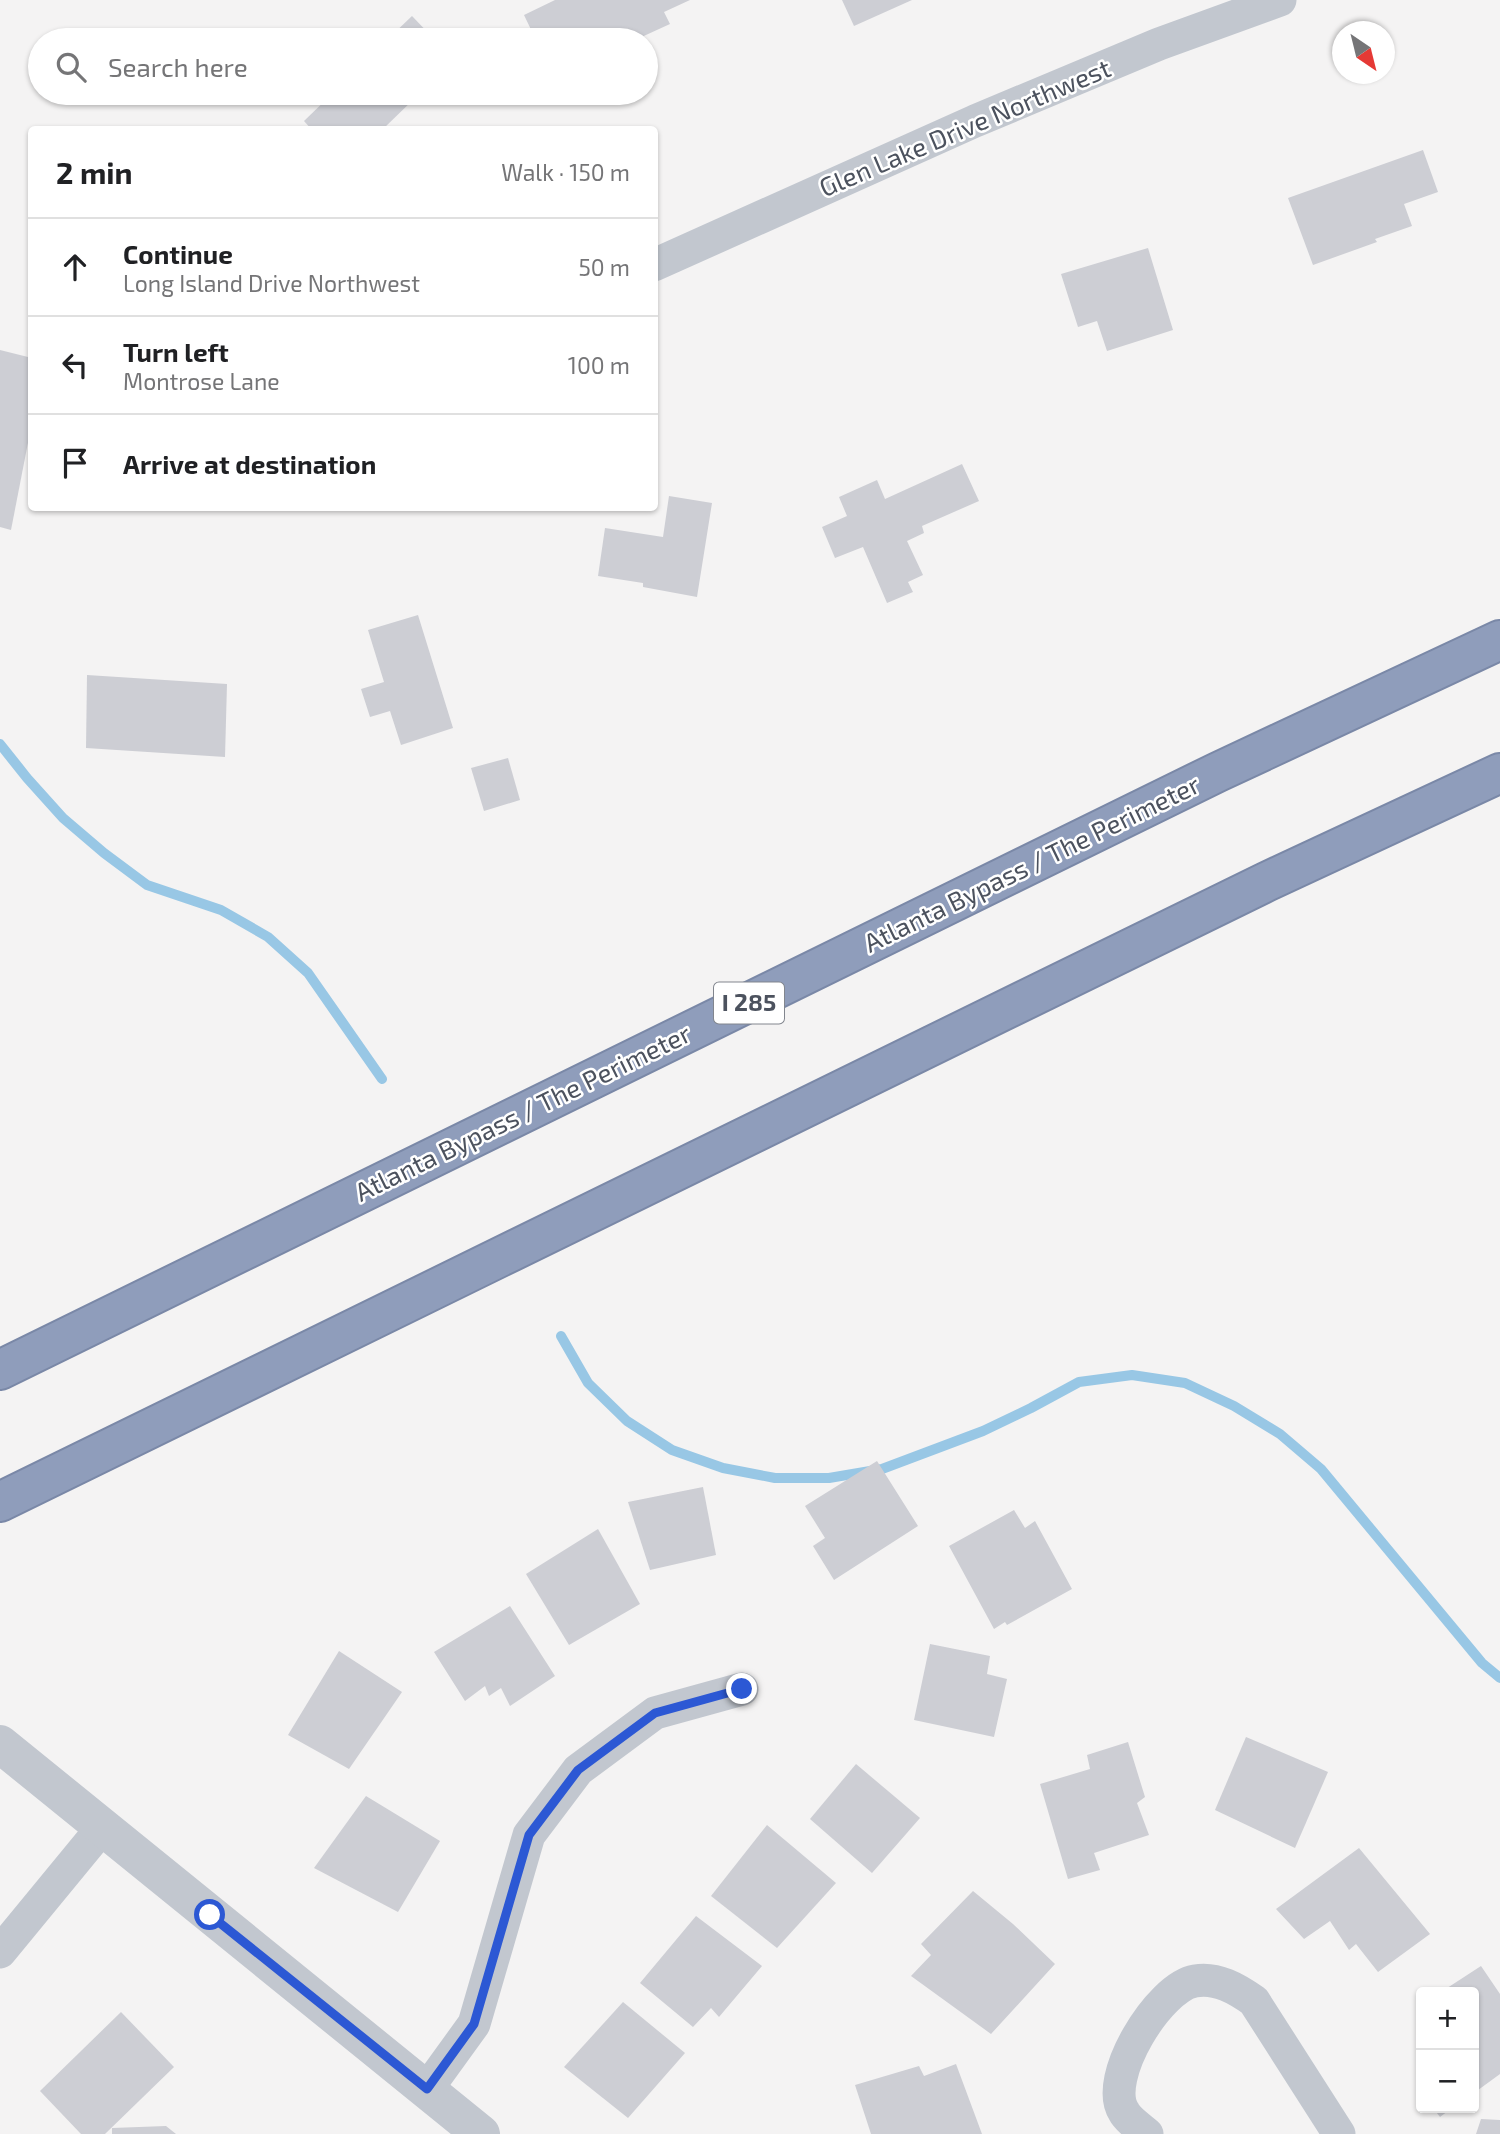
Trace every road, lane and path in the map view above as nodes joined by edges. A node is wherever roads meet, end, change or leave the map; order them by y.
1 (1280, 0) edge
2 (658, 263) edge
3 (1500, 640) edge
4 (1500, 772) edge
5 (0, 1370) edge
6 (0, 1502) edge
7 (742, 1689) dead end
8 (0, 1744) edge
9 (102, 1828) junction
10 (0, 1952) edge
11 (427, 2089) junction
12 (481, 2134) edge
13 (1147, 2134) edge
14 (1339, 2134) edge

1 - 2 street, Glen Lake Drive Northwest
3 - 5 highway, Atlanta Bypass / The Perimeter / I 285
4 - 6 highway
7 - 11 street
8 - 9 street
9 - 10 street
9 - 11 street
11 - 12 street
13 - 14 street

